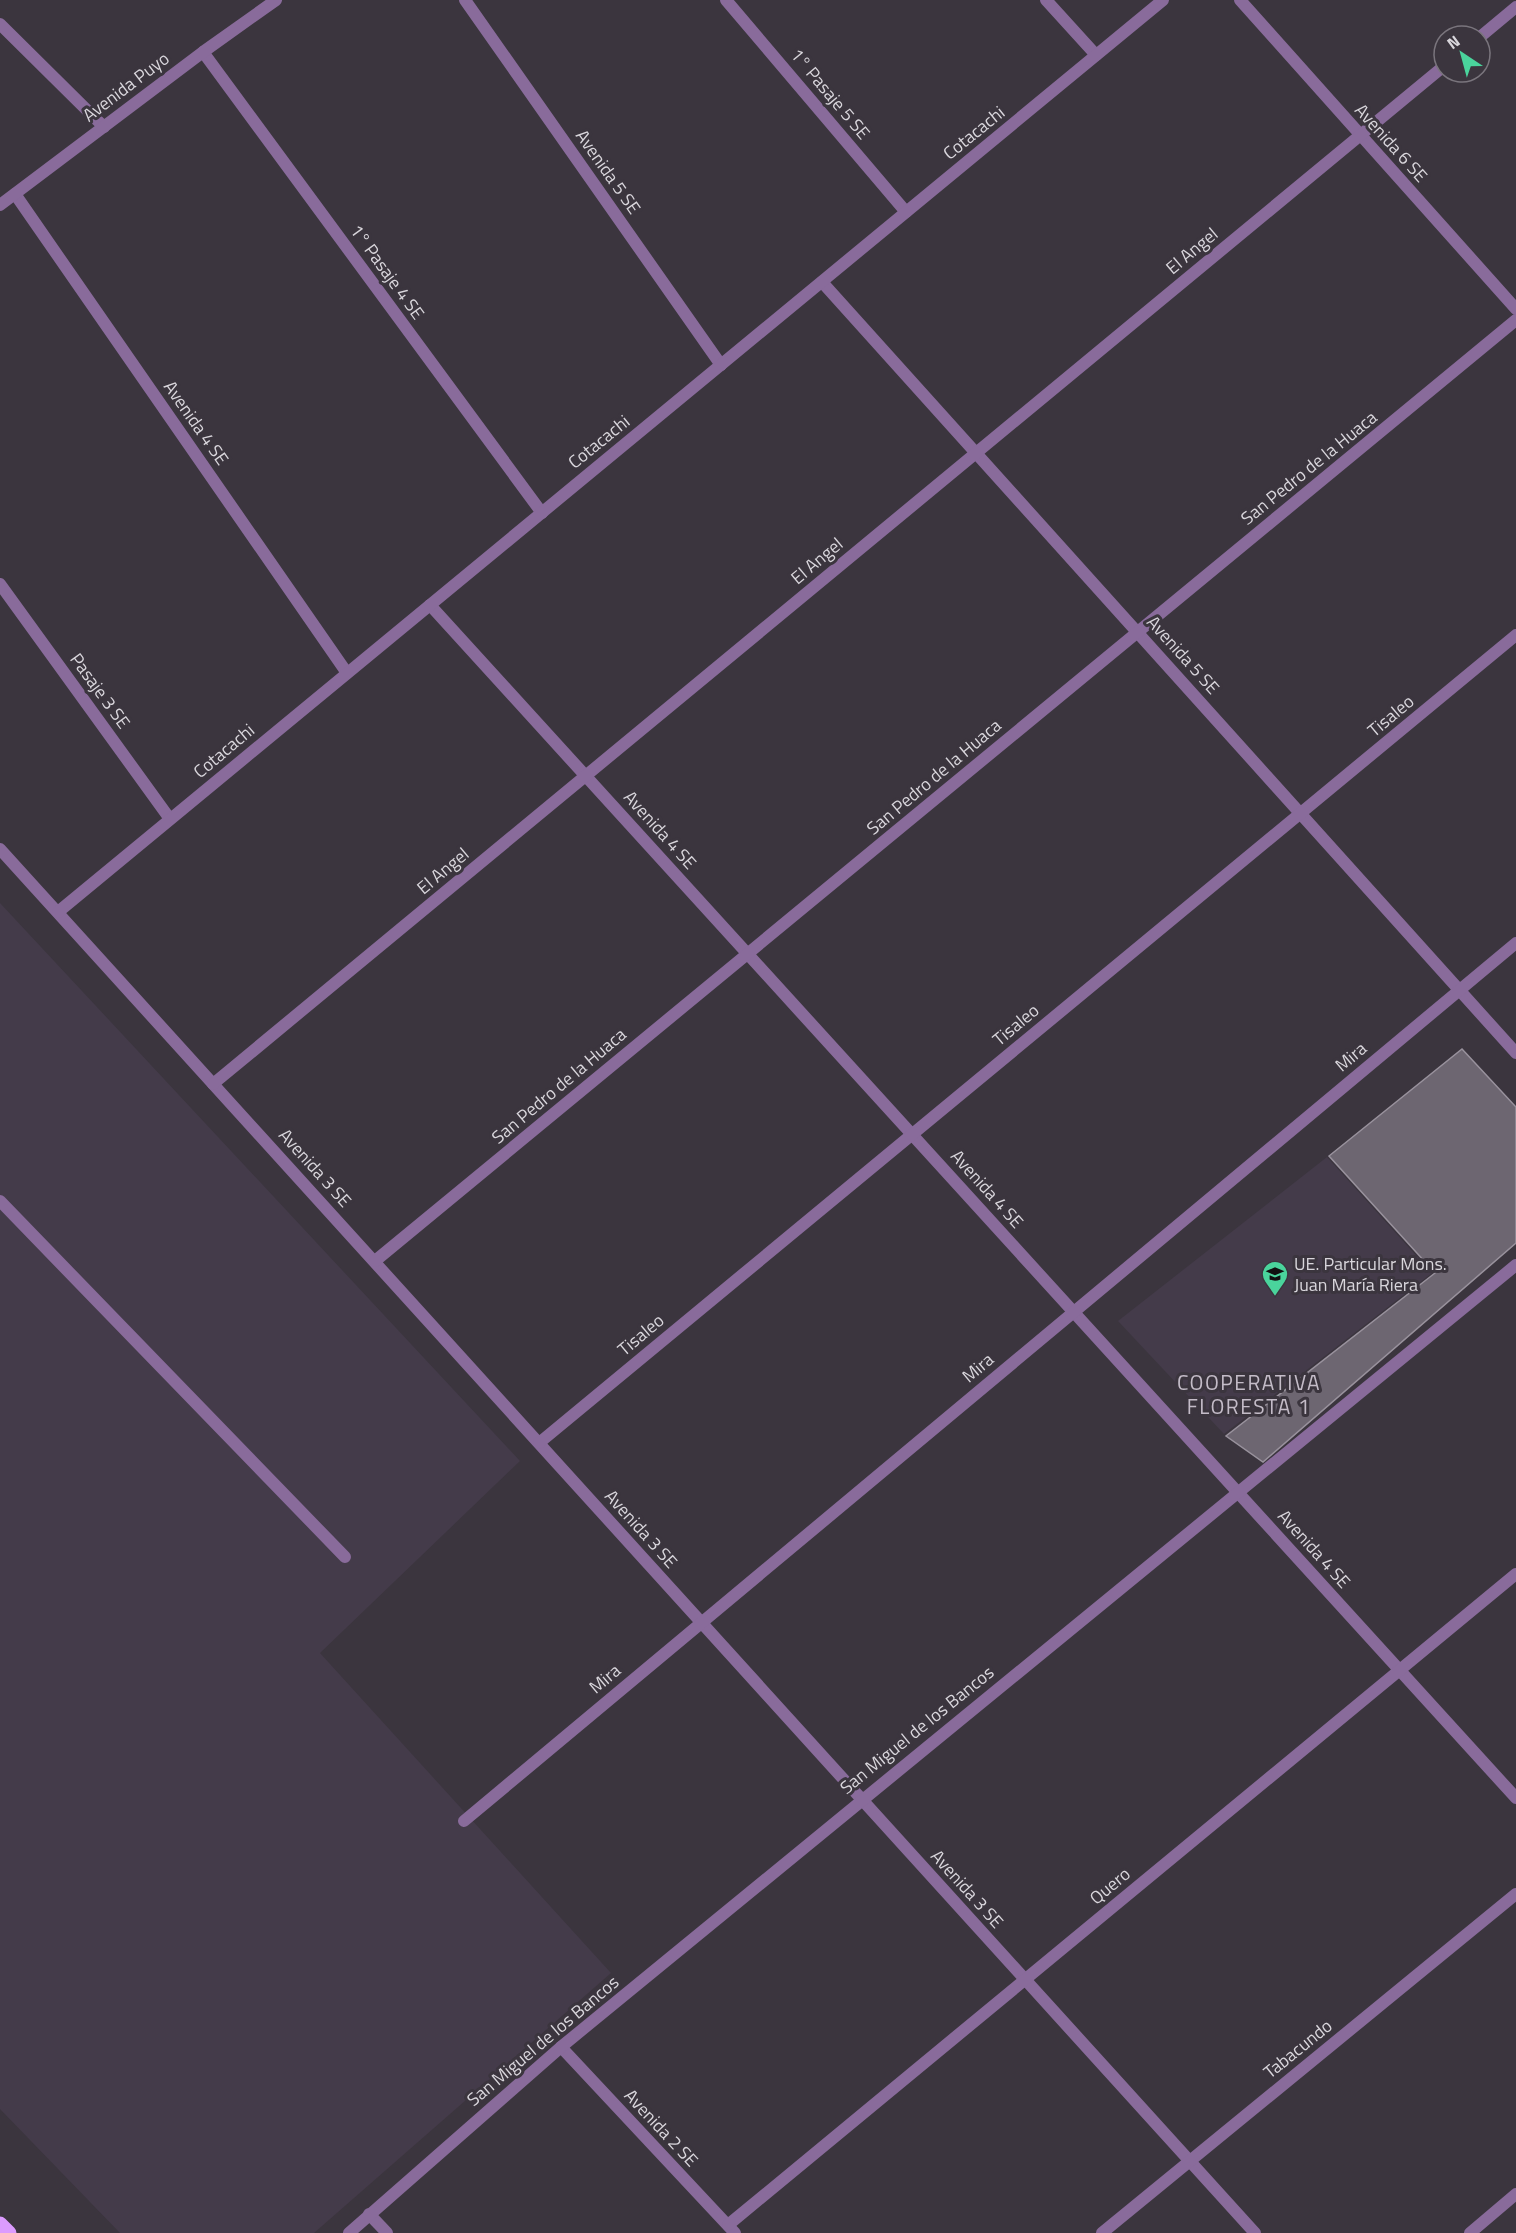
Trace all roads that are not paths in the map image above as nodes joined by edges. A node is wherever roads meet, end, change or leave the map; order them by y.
1 (276, 0) edge
2 (465, 0) edge
3 (726, 0) edge
4 (1046, 0) edge
5 (1163, 0) edge
6 (1240, 0) edge
7 (1516, 7) edge
8 (0, 24) edge
9 (1492, 26) edge
10 (203, 52) junction
11 (1096, 55) junction
12 (1432, 76) edge
13 (104, 127) junction
14 (1361, 135) junction
15 (15, 194) junction
16 (0, 205) edge
17 (906, 212) junction
18 (822, 282) junction
19 (1516, 309) edge
20 (1516, 320) edge
21 (721, 365) junction
22 (976, 453) junction
23 (542, 513) junction
24 (0, 584) edge
25 (430, 605) junction
26 (1138, 632) junction
27 (1516, 635) edge
28 (347, 673) junction
29 (586, 776) junction
30 (1300, 814) junction
31 (170, 819) junction
32 (1, 852) edge
33 (58, 912) junction
34 (1516, 943) edge
35 (748, 954) junction
36 (1459, 990) junction
37 (1516, 1053) edge
38 (213, 1084) junction
39 (912, 1134) junction
40 (0, 1201) edge
41 (375, 1261) junction
42 (1516, 1265) edge
43 (1073, 1312) junction
44 (539, 1443) junction
45 (1237, 1491) junction
46 (345, 1557) dead end
47 (1516, 1574) edge
48 (702, 1622) junction
49 (1400, 1670) junction
50 (1516, 1798) edge
51 (862, 1799) junction
52 (464, 1821) dead end
53 (1516, 1894) edge
54 (1025, 1980) junction
55 (561, 2047) junction
56 (1190, 2162) junction
57 (1516, 2194) edge
58 (369, 2214) junction
59 (0, 2224) edge
60 (731, 2229) edge
61 (9, 2233) edge
62 (349, 2233) edge
63 (387, 2233) edge
64 (1102, 2233) edge
65 (1255, 2233) edge
66 (1470, 2233) edge

1 - 10 street, Avenida Puyo
2 - 21 street, Avenida 5 SE
3 - 17 street, 1° Pasaje 5 SE
4 - 11 street
5 - 11 street, Cotacachi
6 - 14 street, Avenida 6 SE
7 - 9 street
8 - 13 street
10 - 13 street, Avenida Puyo
10 - 23 street, 1° Pasaje 4 SE
11 - 17 street, Cotacachi
12 - 14 street, El Angel
13 - 15 street, Avenida Puyo
14 - 19 street, Avenida 6 SE
14 - 22 street, El Angel
15 - 16 street, Avenida Puyo
15 - 28 street, Avenida 4 SE
17 - 18 street, Cotacachi
18 - 21 street, Cotacachi
18 - 22 street, Avenida 5 SE
20 - 26 street, San Pedro de la Huaca
21 - 23 street, Cotacachi
22 - 26 street, Avenida 5 SE
22 - 29 street, El Angel
23 - 25 street, Cotacachi
24 - 31 street, Pasaje 3 SE
25 - 28 street, Cotacachi
25 - 29 street, Avenida 4 SE
26 - 30 street, Avenida 5 SE
26 - 35 street, San Pedro de la Huaca
27 - 30 street, Tisaleo
28 - 31 street, Cotacachi
29 - 35 street, Avenida 4 SE
29 - 38 street, El Angel
30 - 36 street, Avenida 5 SE
30 - 39 street, Tisaleo
31 - 33 street, Cotacachi
32 - 33 street, Avenida 3 SE
33 - 38 street, Avenida 3 SE
34 - 36 street, Mira
35 - 39 street, Avenida 4 SE
35 - 41 street, San Pedro de la Huaca
36 - 37 street, Avenida 5 SE
36 - 43 street, Mira
38 - 41 street, Avenida 3 SE
39 - 43 street, Avenida 4 SE
39 - 44 street, Tisaleo
40 - 46 street
41 - 44 street, Avenida 3 SE
42 - 45 street, San Miguel de los Bancos
43 - 45 street, Avenida 4 SE
43 - 48 street, Mira
44 - 48 street, Avenida 3 SE
45 - 49 street, Avenida 4 SE
45 - 51 street, San Miguel de los Bancos
47 - 49 street, Quero
48 - 51 street, Avenida 3 SE
48 - 52 street, Mira
49 - 50 street, Avenida 4 SE
49 - 54 street, Quero
51 - 54 street, Avenida 3 SE
51 - 55 street, San Miguel de los Bancos
53 - 56 street, Tabacundo
54 - 56 street, Avenida 3 SE
54 - 60 street, Quero
55 - 58 street, San Miguel de los Bancos
55 - 60 street, Avenida 2 SE
56 - 64 street, Tabacundo
56 - 65 street, Avenida 3 SE
57 - 66 street
58 - 62 street, San Miguel de los Bancos
58 - 63 street
59 - 61 main road

